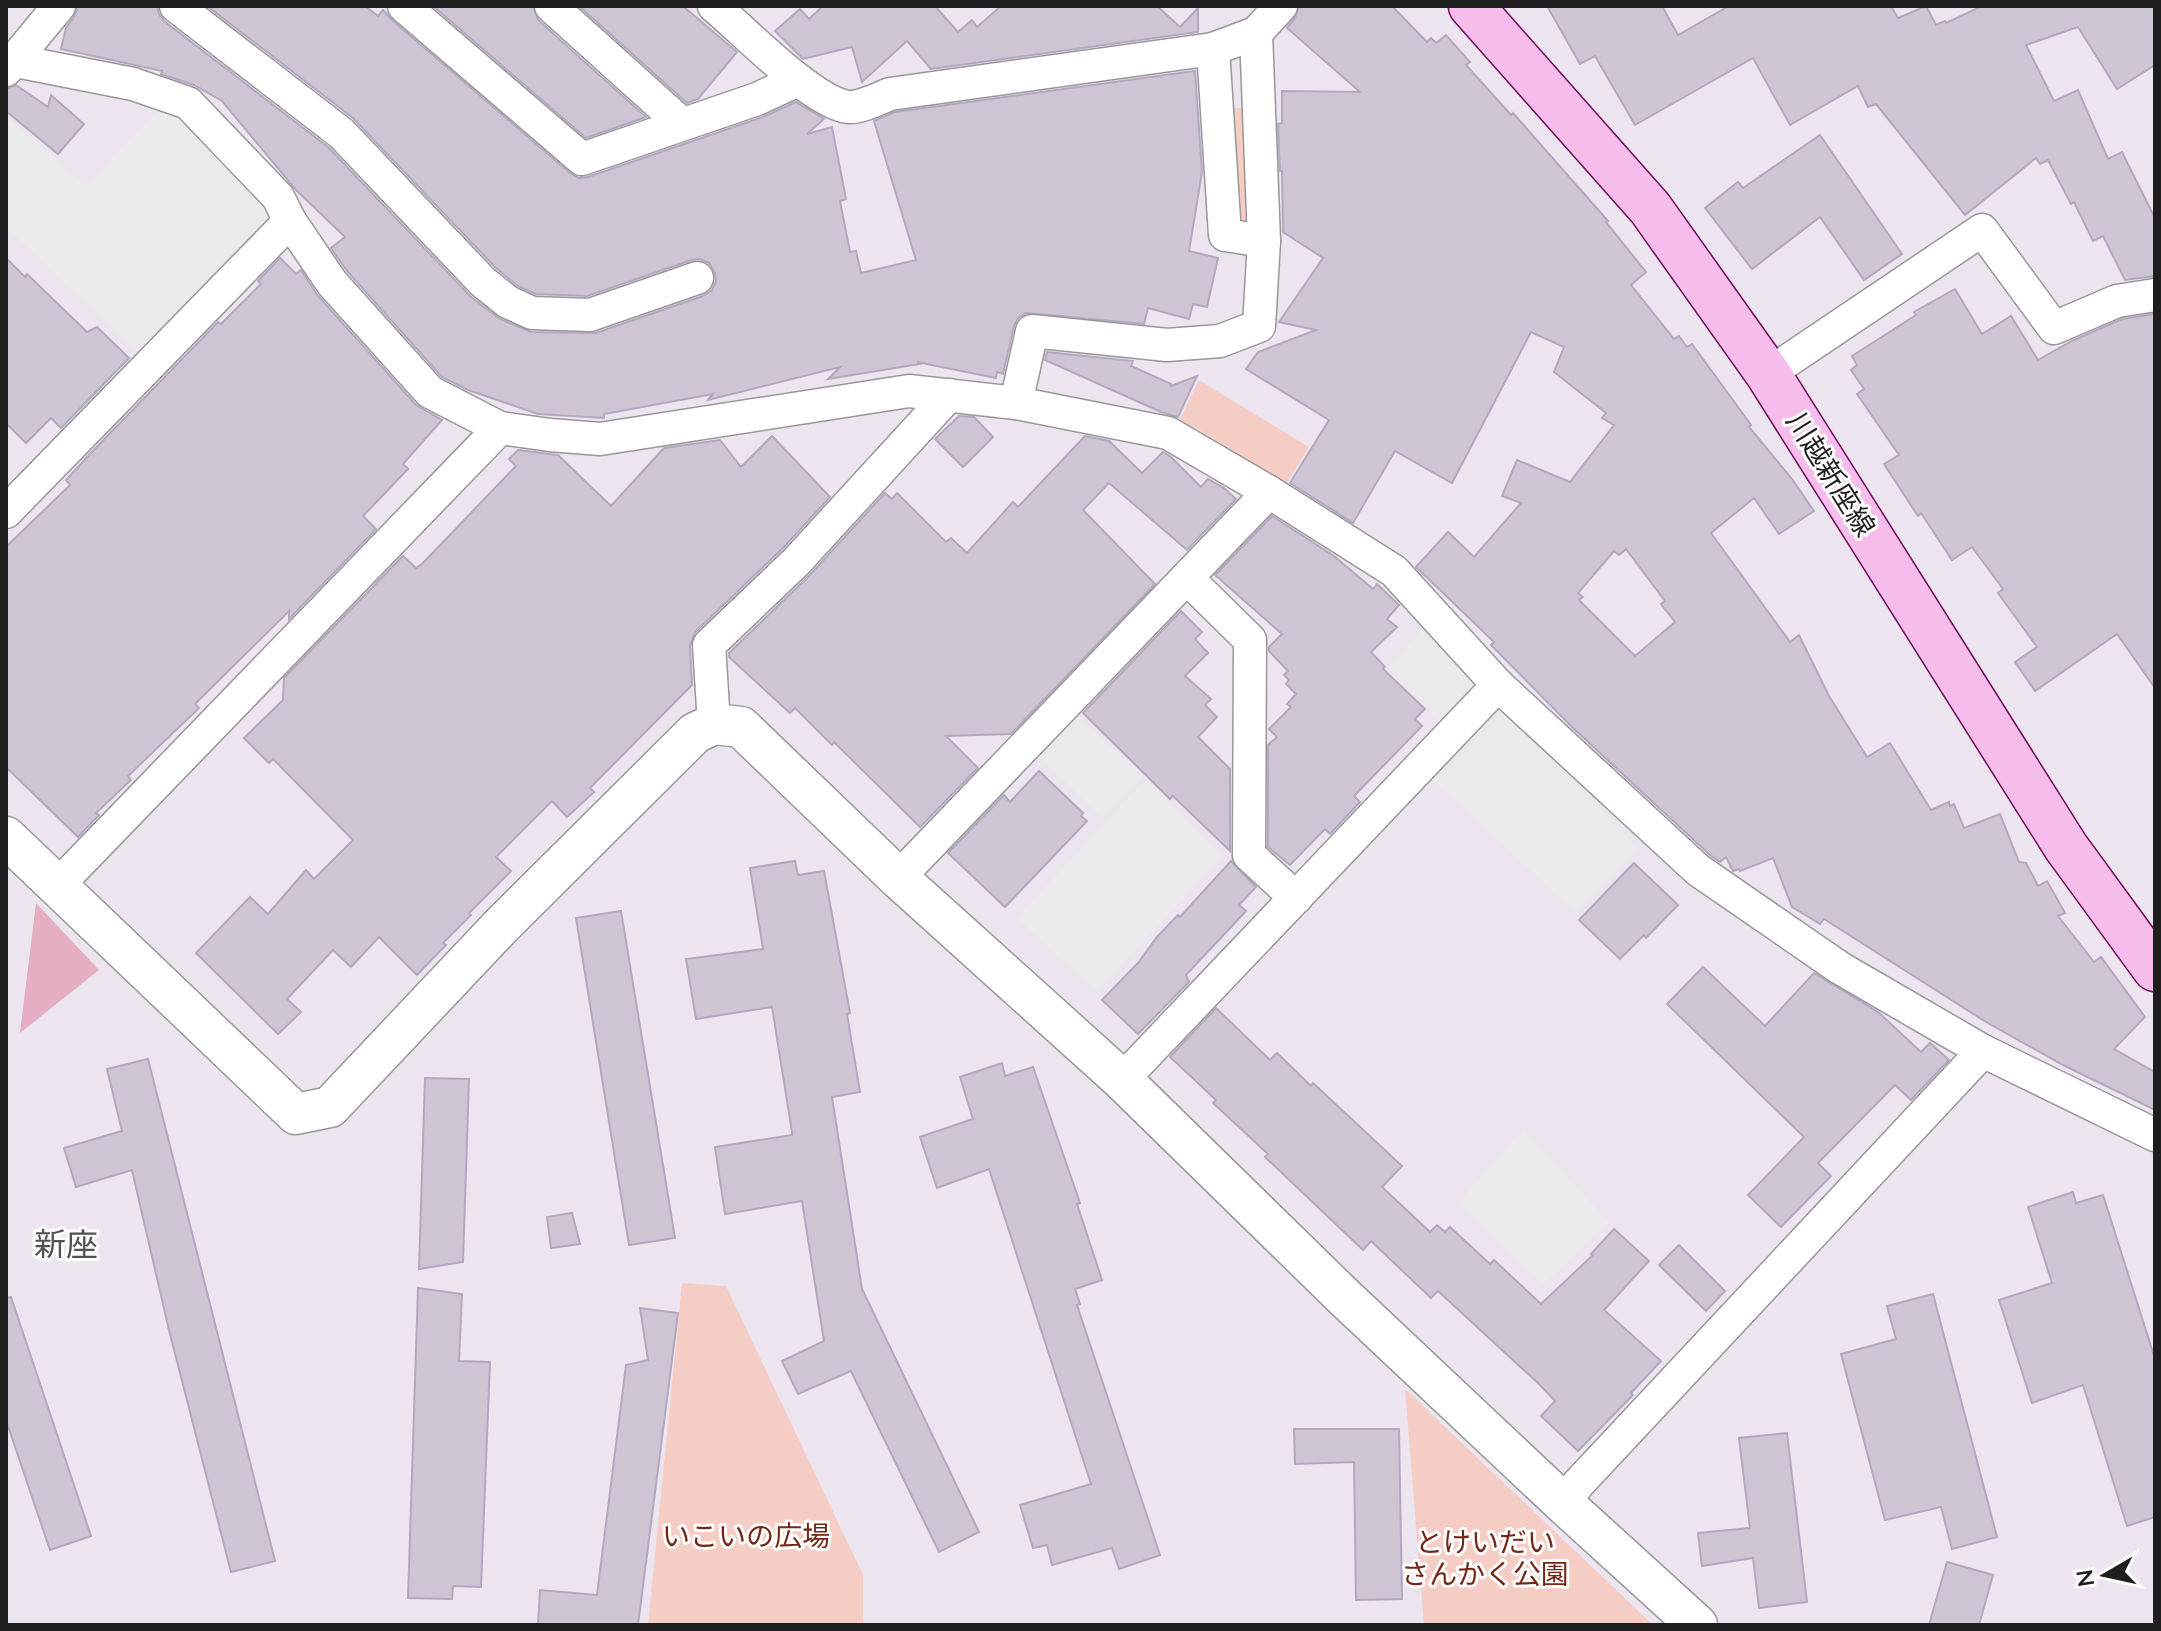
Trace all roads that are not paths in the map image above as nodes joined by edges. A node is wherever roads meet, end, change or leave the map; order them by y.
1 (59, 6) edge
2 (176, 6) edge
3 (404, 6) edge
4 (551, 6) edge
5 (714, 6) edge
6 (1281, 6) edge
7 (1471, 6) edge
8 (1256, 33) junction
9 (1213, 49) junction
10 (9, 63) edge
11 (798, 80) junction
12 (682, 124) junction
13 (290, 221) junction
14 (1264, 241) junction
15 (697, 278) dead end
16 (2155, 295) edge
17 (1768, 374) junction
18 (949, 395) junction
19 (1016, 403) junction
20 (500, 428) junction
21 (1269, 492) junction
22 (6, 512) edge
23 (1188, 579) junction
24 (1498, 685) junction
25 (714, 724) junction
26 (6, 837) edge
27 (898, 878) junction
28 (57, 886) junction
29 (1296, 898) junction
30 (2155, 969) edge
31 (1983, 1051) junction
32 (1122, 1080) junction
33 (2155, 1135) edge
34 (1564, 1504) junction
35 (1697, 1625) edge

1 - 10 street
2 - 15 street
3 - 12 street
4 - 12 street
5 - 11 street
6 - 8 street
7 - 17 main road, 川越新座線
8 - 9 street
8 - 14 street
9 - 11 street
9 - 14 street
10 - 13 street
11 - 12 street
13 - 20 street
13 - 22 street
14 - 19 street
16 - 17 street
17 - 30 main road, 川越新座線
18 - 19 street
18 - 20 street
18 - 25 street
19 - 21 street
20 - 28 street
21 - 23 street
21 - 24 street
23 - 27 street
23 - 29 street
24 - 29 street
24 - 31 street
25 - 27 street
25 - 28 street
26 - 28 street
27 - 32 street
29 - 32 street
31 - 33 street
31 - 34 street
32 - 34 street
34 - 35 street

